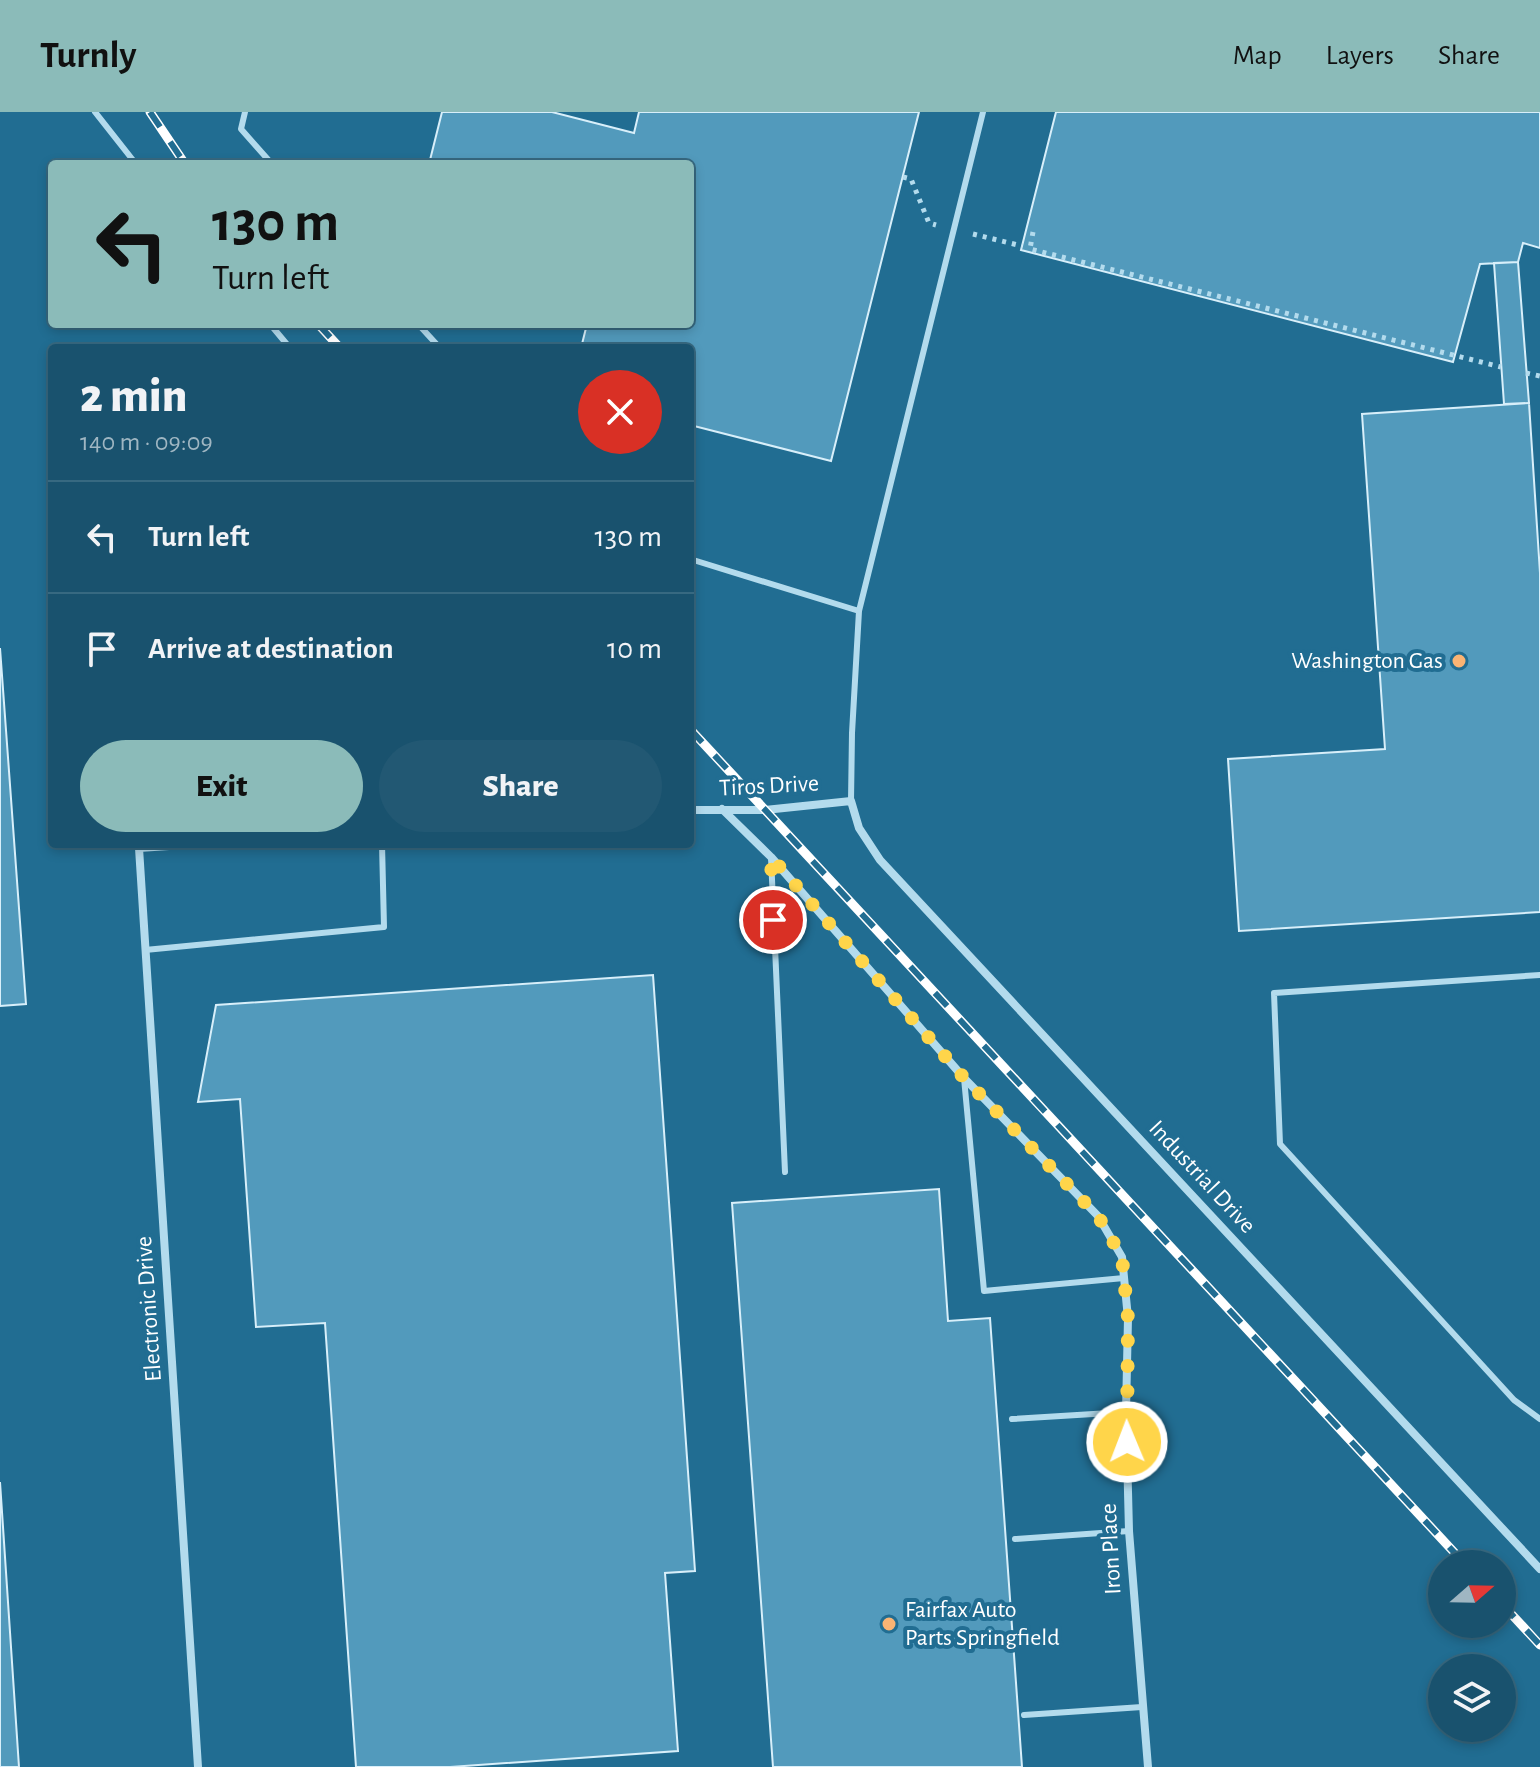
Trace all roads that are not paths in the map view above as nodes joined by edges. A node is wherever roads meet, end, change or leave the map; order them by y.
1 (95, 112) edge
2 (245, 112) edge
3 (983, 112) edge
4 (133, 160) edge
5 (268, 160) edge
6 (273, 328) edge
7 (422, 328) edge
8 (287, 344) edge
9 (436, 344) edge
10 (694, 560) edge
11 (859, 611) junction
12 (851, 801) junction
13 (722, 809) junction
14 (694, 810) edge
15 (139, 848) edge
16 (382, 848) edge
17 (771, 857) junction
18 (145, 950) junction
19 (1540, 975) edge
20 (964, 1078) junction
21 (785, 1172) dead end
22 (1124, 1278) junction
23 (1126, 1412) junction
24 (1012, 1419) dead end
25 (1540, 1419) edge
26 (1129, 1531) junction
27 (1015, 1539) dead end
28 (1540, 1569) edge
29 (1142, 1707) junction
30 (1024, 1715) dead end
31 (198, 1767) edge
32 (1148, 1767) edge

1 - 4 lane
2 - 5 lane
3 - 11 lane
6 - 8 lane
7 - 9 lane
10 - 11 lane
11 - 12 lane
12 - 13 street, Tiros Drive
12 - 28 street, Industrial Drive
13 - 14 street, Tiros Drive
13 - 17 street, Iron Place
15 - 18 street, Electronic Drive
16 - 18 lane
17 - 20 street, Iron Place
17 - 21 lane
18 - 31 street, Electronic Drive
19 - 25 lane
20 - 22 street, Iron Place
20 - 22 lane
22 - 23 street, Iron Place
23 - 24 lane
23 - 26 street, Iron Place
26 - 27 lane
26 - 29 street, Iron Place
29 - 30 lane
29 - 32 street, Iron Place

